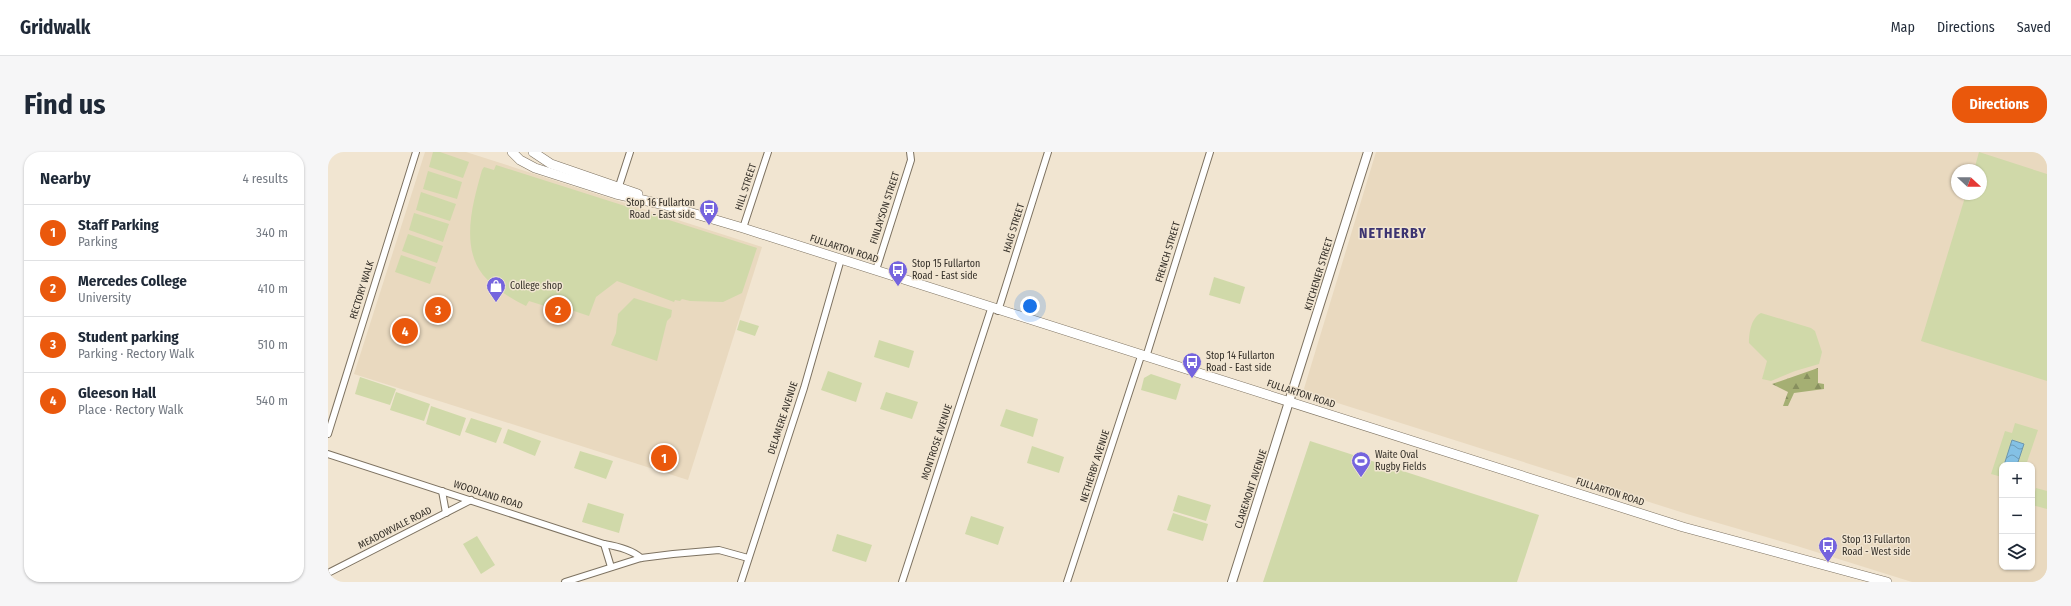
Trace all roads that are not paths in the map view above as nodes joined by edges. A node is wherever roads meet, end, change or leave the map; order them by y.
1 (416, 152) edge
2 (512, 152) edge
3 (534, 152) edge
4 (630, 152) edge
5 (768, 152) edge
6 (910, 152) edge
7 (1048, 152) edge
8 (1210, 152) edge
9 (1368, 152) edge
10 (619, 186) junction
11 (665, 205) junction
12 (743, 228) junction
13 (841, 259) junction
14 (876, 270) junction
15 (995, 310) junction
16 (1143, 356) junction
17 (1290, 402) junction
18 (328, 434) edge
19 (328, 454) edge
20 (442, 491) junction
21 (471, 500) junction
22 (446, 513) junction
23 (604, 544) junction
24 (641, 558) junction
25 (748, 558) junction
26 (611, 567) junction
27 (328, 573) edge
28 (565, 582) edge
29 (741, 582) edge
30 (902, 582) edge
31 (1067, 582) edge
32 (1232, 582) edge
33 (1886, 582) edge

1 - 18 street, RECTORY WALK
2 - 11 main road, FULLARTON ROAD
3 - 10 main road, FULLARTON ROAD
4 - 10 street
5 - 12 street, HILL STREET
6 - 14 street, FINLAYSON STREET
7 - 15 street, HAIG STREET
8 - 16 street, FRENCH STREET
9 - 17 street, KITCHENER STREET
10 - 11 main road, FULLARTON ROAD
11 - 12 main road, FULLARTON ROAD
12 - 13 main road, FULLARTON ROAD
13 - 14 main road, FULLARTON ROAD
13 - 25 street, DELAMERE AVENUE
14 - 15 main road, FULLARTON ROAD
15 - 16 main road, FULLARTON ROAD
15 - 30 street, MONTROSE AVENUE
16 - 17 main road, FULLARTON ROAD
16 - 31 street, NETHERBY AVENUE
17 - 32 street, CLAREMONT AVENUE
17 - 33 main road, FULLARTON ROAD
19 - 20 street, WOODLAND ROAD
20 - 21 street, WOODLAND ROAD
20 - 22 street
21 - 22 street, MEADOWVALE ROAD
21 - 23 street, WOODLAND ROAD
22 - 27 street, MEADOWVALE ROAD
23 - 24 street, WOODLAND ROAD
23 - 26 street
24 - 25 street
24 - 26 street
25 - 29 street, DELAMERE AVENUE
26 - 28 street

